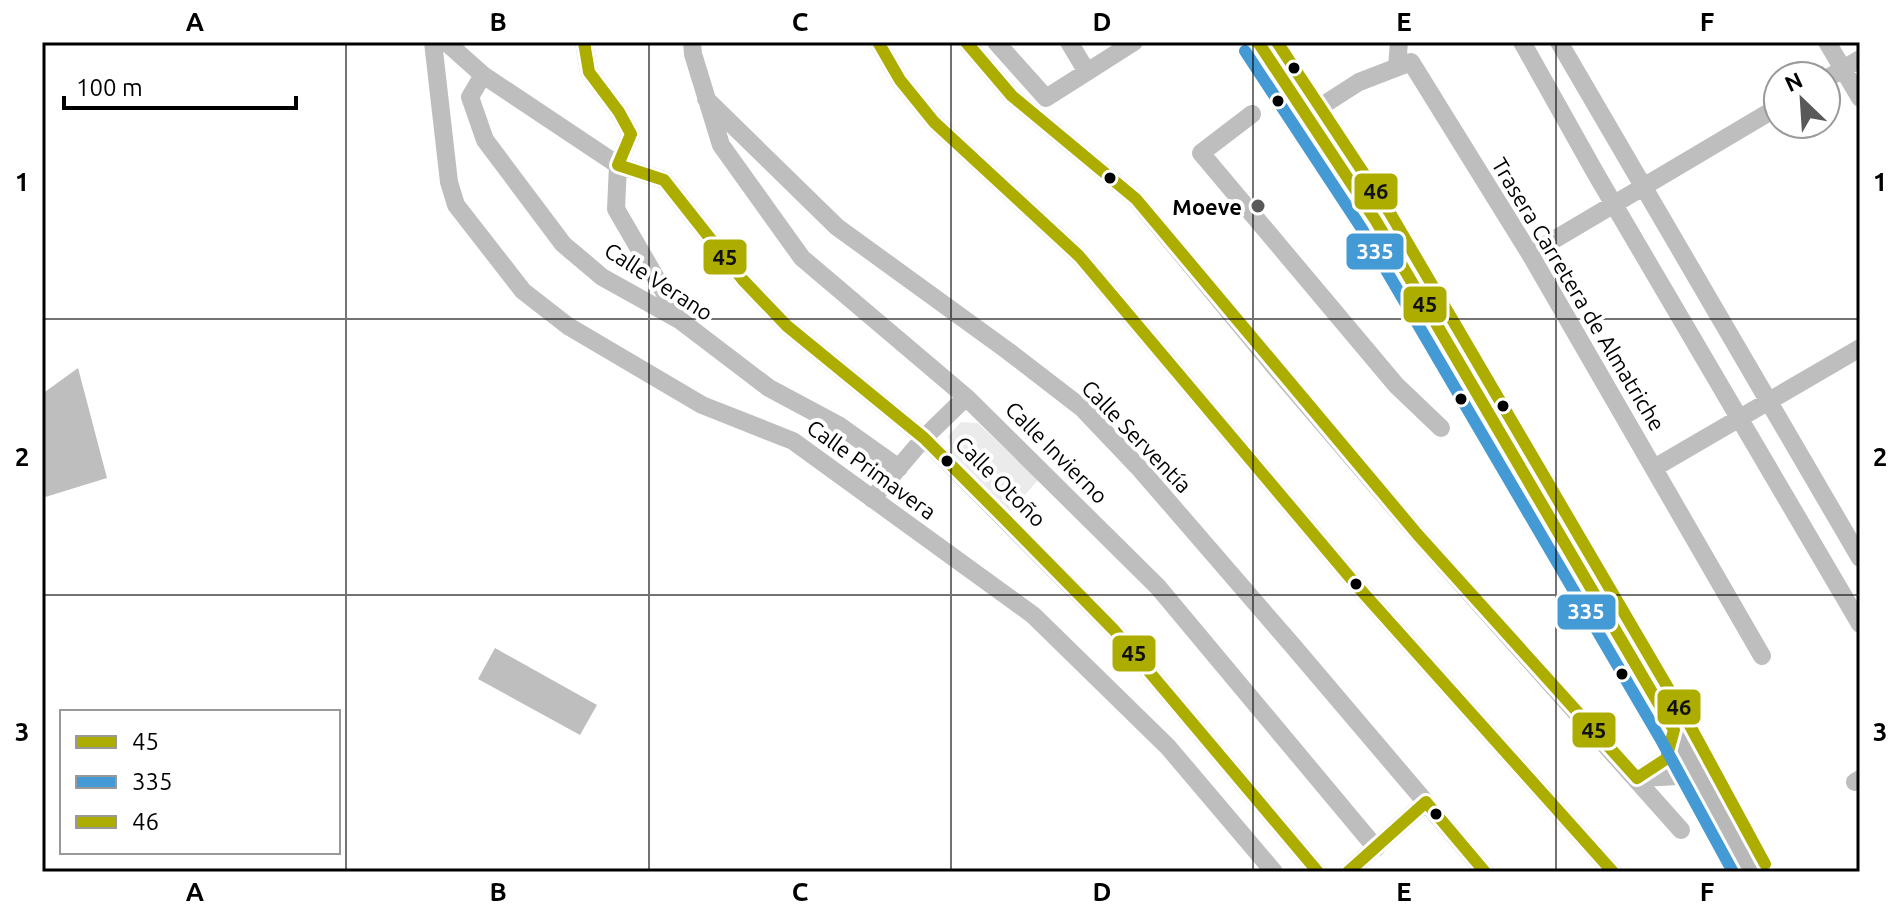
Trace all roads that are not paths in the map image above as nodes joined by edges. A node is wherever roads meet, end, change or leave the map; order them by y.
1 (433, 42) edge
2 (446, 42) edge
3 (584, 42) edge
4 (692, 42) edge
5 (878, 42) edge
6 (966, 42) edge
7 (996, 42) edge
8 (1069, 42) edge
9 (1134, 42) edge
10 (1258, 42) edge
11 (1399, 42) edge
12 (1522, 42) edge
13 (1559, 42) edge
14 (1827, 42) edge
15 (1860, 59) edge
16 (1397, 67) junction
17 (1843, 69) junction
18 (1087, 72) junction
19 (483, 75) junction
20 (1860, 98) edge
21 (706, 99) junction
22 (1252, 114) dead end
23 (1306, 116) junction
24 (1762, 117) edge
25 (618, 165) junction
26 (1642, 188) junction
27 (1614, 204) junction
28 (1530, 254) junction
29 (681, 321) junction
30 (1860, 348) edge
31 (966, 397) junction
32 (1769, 402) junction
33 (1740, 419) junction
34 (1441, 428) dead end
35 (924, 438) junction
36 (899, 468) junction
37 (1654, 468) junction
38 (872, 499) junction
39 (1860, 558) edge
40 (1860, 624) edge
41 (1762, 656) dead end
42 (1674, 730) junction
43 (1699, 775) junction
44 (1637, 778) junction
45 (1426, 802) junction
46 (1681, 830) dead end
47 (1376, 848) junction
48 (1274, 872) edge
49 (1318, 872) edge
50 (1348, 872) edge
51 (1485, 872) edge
52 (1613, 872) edge
53 (1751, 872) edge

1 - 38 street, Calle Primavera
2 - 19 street
3 - 25 street
4 - 21 street
5 - 52 street
6 - 44 street
7 - 18 street
8 - 18 street
9 - 18 street
10 - 23 main road
11 - 16 street
12 - 27 street
13 - 26 street
14 - 17 street
15 - 17 street
16 - 23 street
16 - 28 street, Trasera Carretera de Almatriche
17 - 20 street
19 - 25 street, Calle Otoño
19 - 29 street, Calle Verano
21 - 31 street, Calle Invierno
21 - 45 street, Calle Serventía
22 - 34 street
23 - 42 main road
24 - 26 street
25 - 29 street
25 - 35 street, Calle Otoño
26 - 27 street
26 - 32 street
27 - 28 street
27 - 33 street
28 - 37 street, Trasera Carretera de Almatriche
29 - 36 street, Calle Verano
30 - 32 street
31 - 35 street
31 - 47 street, Calle Invierno
32 - 33 street
32 - 39 street
33 - 37 street
33 - 40 street
35 - 36 street
35 - 49 street, Calle Otoño
36 - 38 street
37 - 41 street, Trasera Carretera de Almatriche
38 - 48 street, Calle Primavera
42 - 43 main road
42 - 44 street
43 - 44 street
43 - 53 main road
44 - 46 street
45 - 47 street
45 - 51 street, Calle Serventía
47 - 50 street

